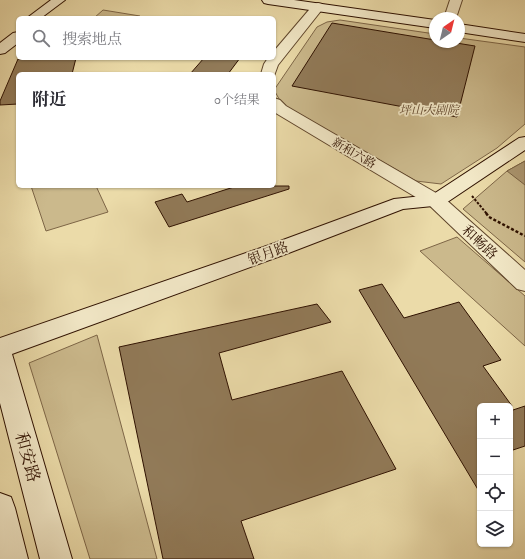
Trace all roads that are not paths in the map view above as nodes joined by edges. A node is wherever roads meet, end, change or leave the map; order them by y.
1 (59, 0) edge
2 (70, 0) edge
3 (268, 0) edge
4 (456, 0) edge
5 (316, 4) edge
6 (452, 12) edge
7 (35, 16) edge
8 (47, 16) edge
9 (429, 17) edge
10 (465, 22) edge
11 (429, 23) edge
12 (16, 29) edge
13 (465, 29) edge
14 (525, 30) edge
15 (16, 38) edge
16 (525, 38) edge
17 (0, 40) edge
18 (0, 50) edge
19 (276, 57) edge
20 (274, 60) edge
21 (269, 72) edge
22 (276, 105) edge
23 (525, 142) edge
24 (436, 201) junction
25 (525, 283) edge
26 (0, 348) edge
27 (0, 355) edge
28 (0, 508) edge
29 (12, 559) edge
30 (56, 559) edge

1 - 7 street
2 - 8 street
3 - 5 street
4 - 6 street
5 - 9 street
5 - 11 street
5 - 19 street
10 - 14 street
12 - 17 street
13 - 16 street
15 - 18 street
20 - 21 street
22 - 24 street, 新和六路
23 - 24 street, 银月路
24 - 25 street, 和畅路
24 - 26 street, 银月路
27 - 30 street, 和安路
28 - 29 street

